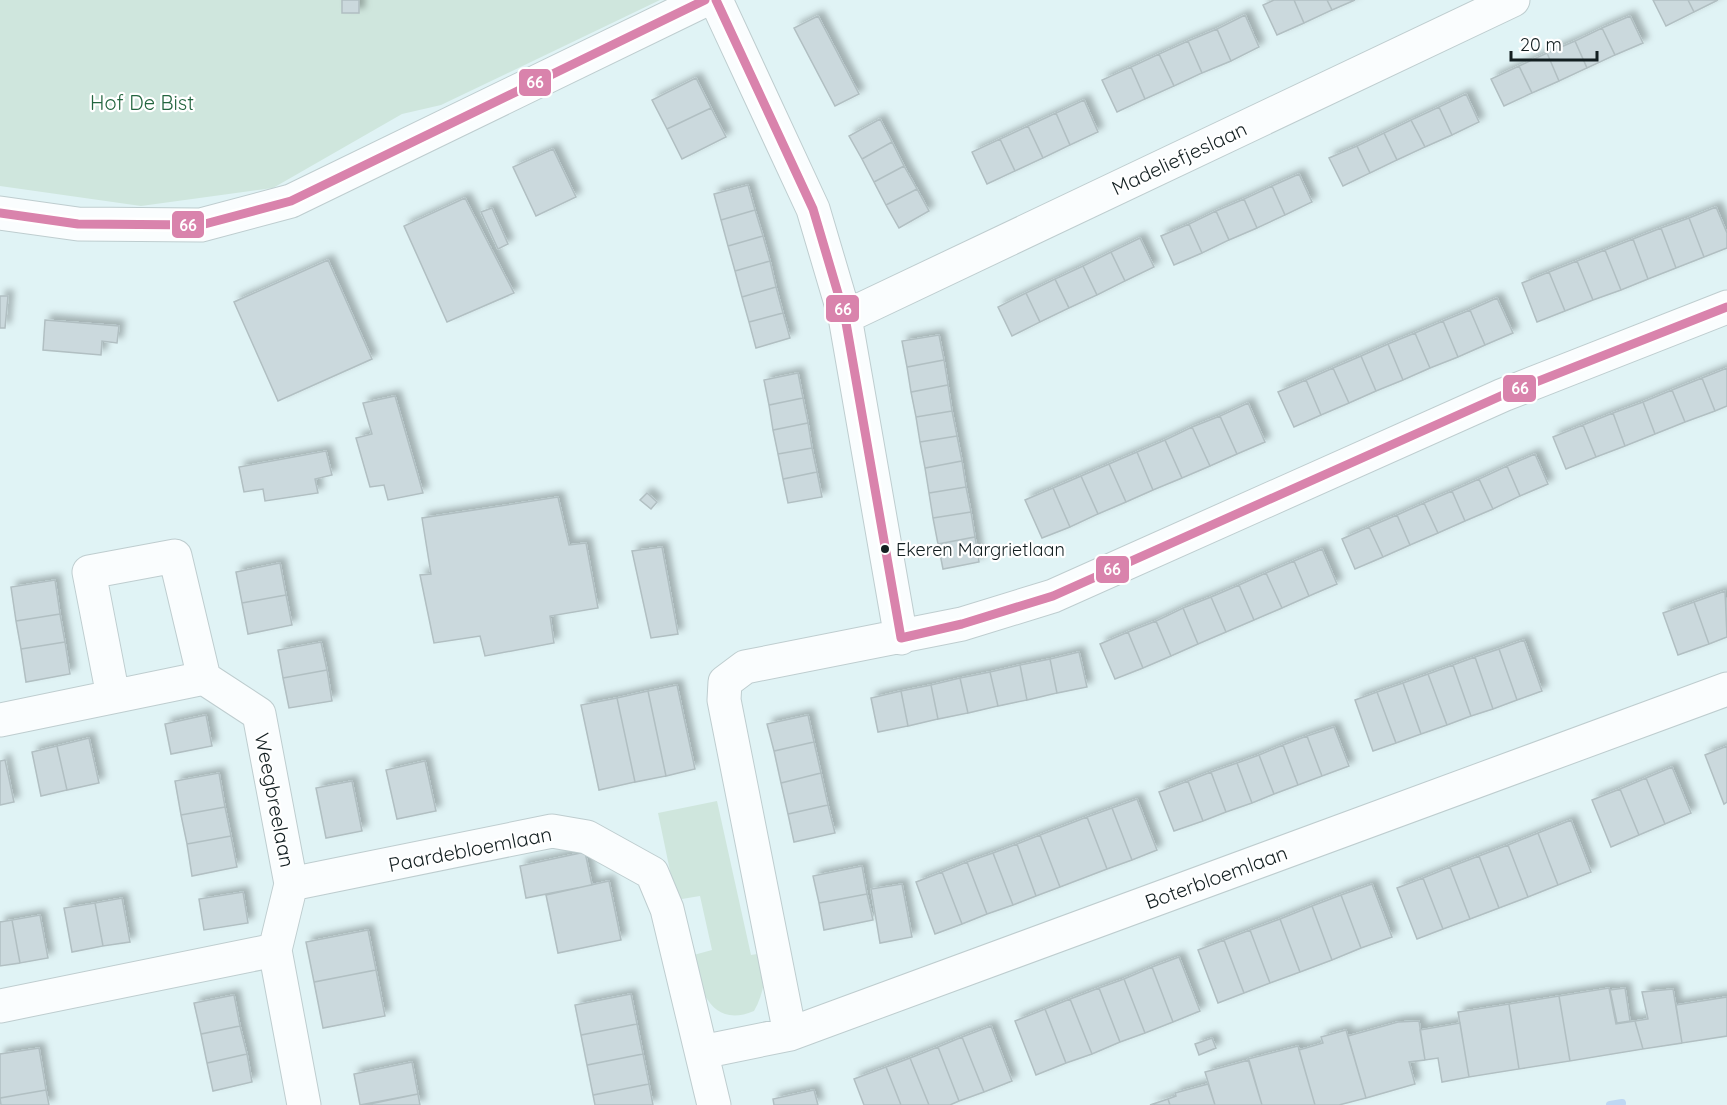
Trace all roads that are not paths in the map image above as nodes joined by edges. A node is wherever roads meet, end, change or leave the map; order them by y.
1 (705, 0) edge
2 (716, 0) edge
3 (1513, 0) edge
4 (0, 213) edge
5 (1727, 307) edge
6 (845, 317) junction
7 (901, 638) junction
8 (204, 678) junction
9 (1727, 689) edge
10 (113, 696) junction
11 (0, 720) edge
12 (291, 884) junction
13 (275, 950) junction
14 (0, 1006) edge
15 (790, 1034) junction
16 (702, 1052) junction
17 (304, 1105) edge
18 (714, 1105) edge

1 - 4 street
2 - 6 street
3 - 6 street, Madeliefjeslaan
5 - 7 street
6 - 7 street
7 - 15 street
8 - 10 street
8 - 10 street
8 - 12 street, Weegbreelaan
9 - 15 street, Boterbloemlaan
10 - 11 street
12 - 13 street, Weegbreelaan
12 - 16 street, Paardebloemlaan
13 - 14 street
13 - 17 street, Weegbreelaan
15 - 16 street, Boterbloemlaan
16 - 18 street, Paardebloemlaan

